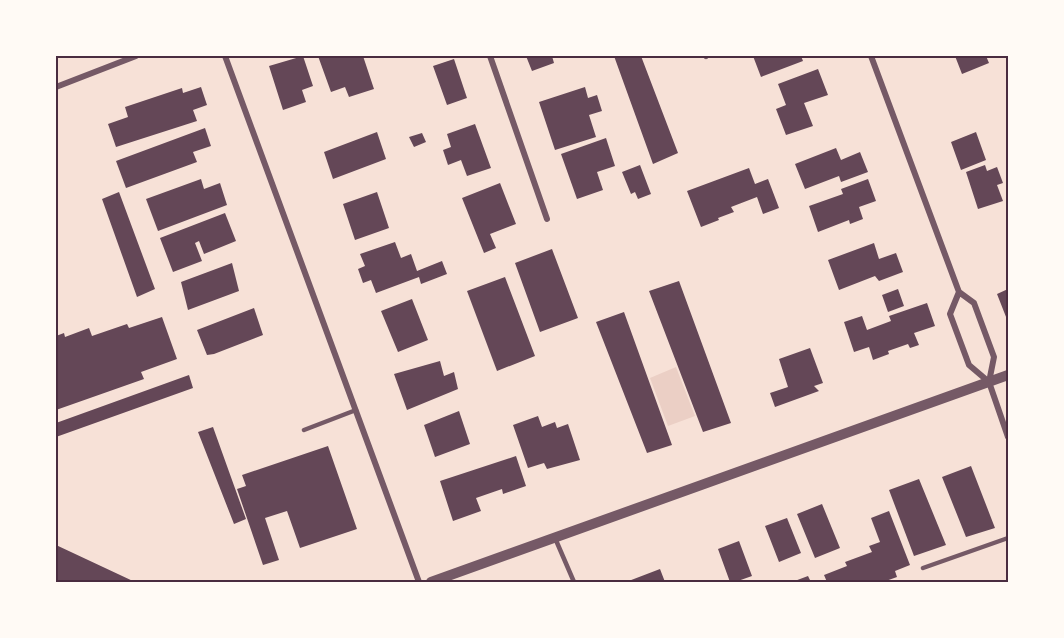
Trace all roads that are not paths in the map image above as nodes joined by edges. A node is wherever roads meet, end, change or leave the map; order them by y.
1 (136, 56) edge
2 (225, 56) edge
3 (490, 56) edge
4 (871, 56) edge
5 (56, 87) edge
6 (547, 219) dead end
7 (959, 292) junction
8 (1008, 375) edge
9 (989, 382) junction
10 (356, 410) junction
11 (304, 430) dead end
12 (1008, 437) edge
13 (555, 538) junction
14 (1008, 538) edge
15 (923, 568) dead end
16 (419, 582) edge
17 (431, 582) edge
18 (574, 582) edge

1 - 5 street
2 - 10 street
3 - 6 street
4 - 7 street
7 - 9 street
7 - 9 street
8 - 9 street
9 - 12 street
9 - 13 street
10 - 11 lane
10 - 16 street
13 - 17 street
13 - 18 lane
14 - 15 lane

